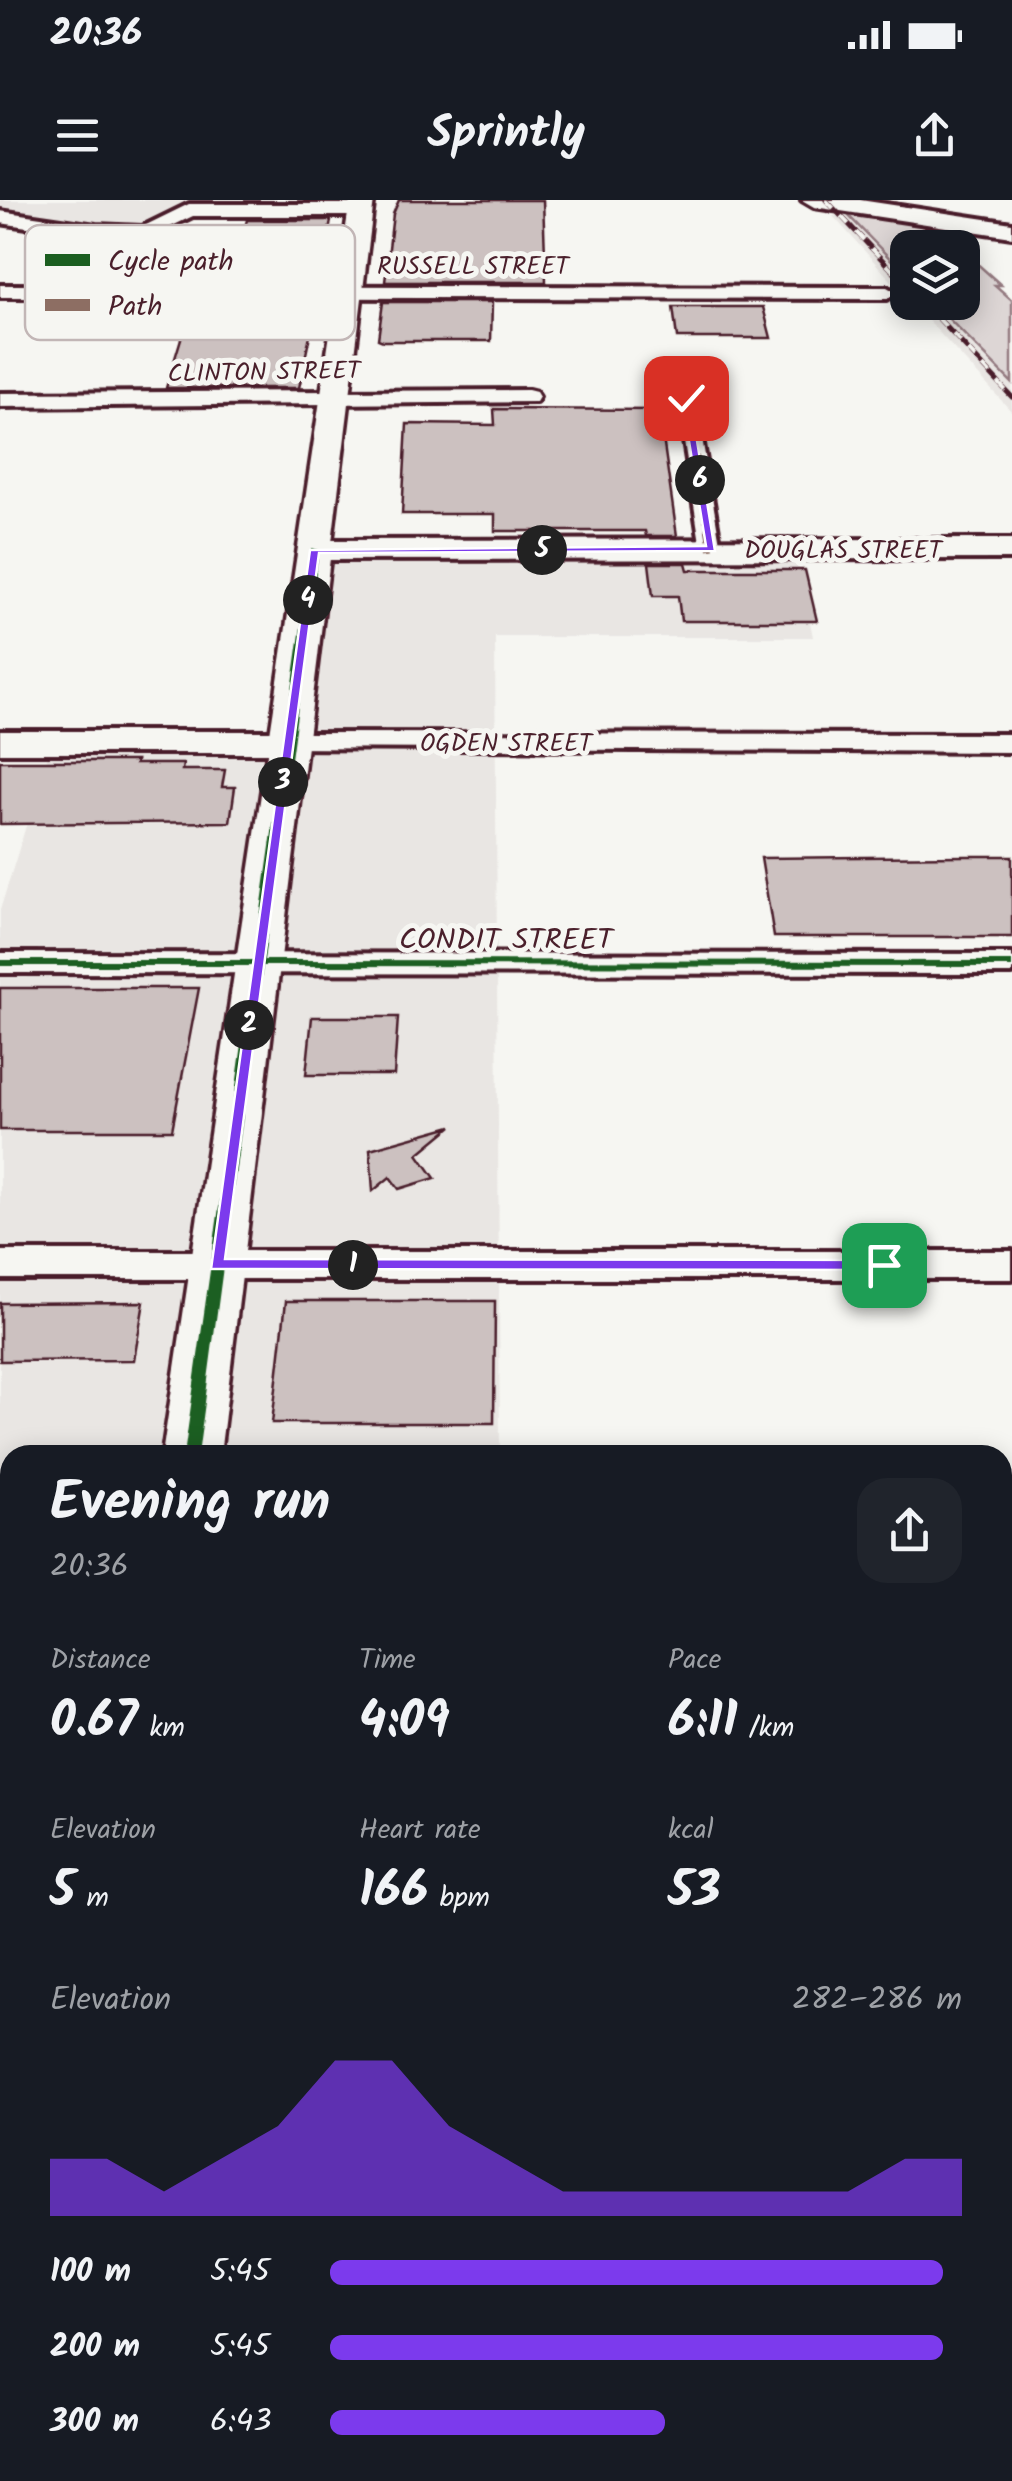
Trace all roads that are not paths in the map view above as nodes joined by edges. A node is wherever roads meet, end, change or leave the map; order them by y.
1 (814, 200) edge
2 (360, 205) edge
3 (162, 225) edge
4 (1012, 230) edge
5 (355, 241) edge
6 (355, 292) edge
7 (887, 292) dead end
8 (342, 340) edge
9 (528, 397) dead end
10 (334, 398) junction
11 (686, 398) dead end
12 (0, 400) edge
13 (711, 549) junction
14 (1012, 549) edge
15 (314, 550) junction
16 (0, 742) edge
17 (289, 742) junction
18 (1012, 742) edge
19 (0, 963) edge
20 (258, 963) junction
21 (1012, 964) edge
22 (0, 1265) edge
23 (216, 1265) junction
24 (1012, 1265) edge
25 (191, 1445) edge

1 - 4 street
2 - 3 street
2 - 5 main road
6 - 7 street, RUSSELL STREET
8 - 10 main road
9 - 10 street, CLINTON STREET
10 - 12 street, CLINTON STREET
10 - 15 main road
11 - 13 street
13 - 14 street, DOUGLAS STREET
13 - 15 street, DOUGLAS STREET
15 - 17 main road
16 - 17 street, OGDEN STREET
17 - 18 street, OGDEN STREET
17 - 20 main road
19 - 20 street, CONDIT STREET
20 - 21 street, CONDIT STREET
20 - 23 main road
22 - 23 street
23 - 24 street
23 - 25 main road

